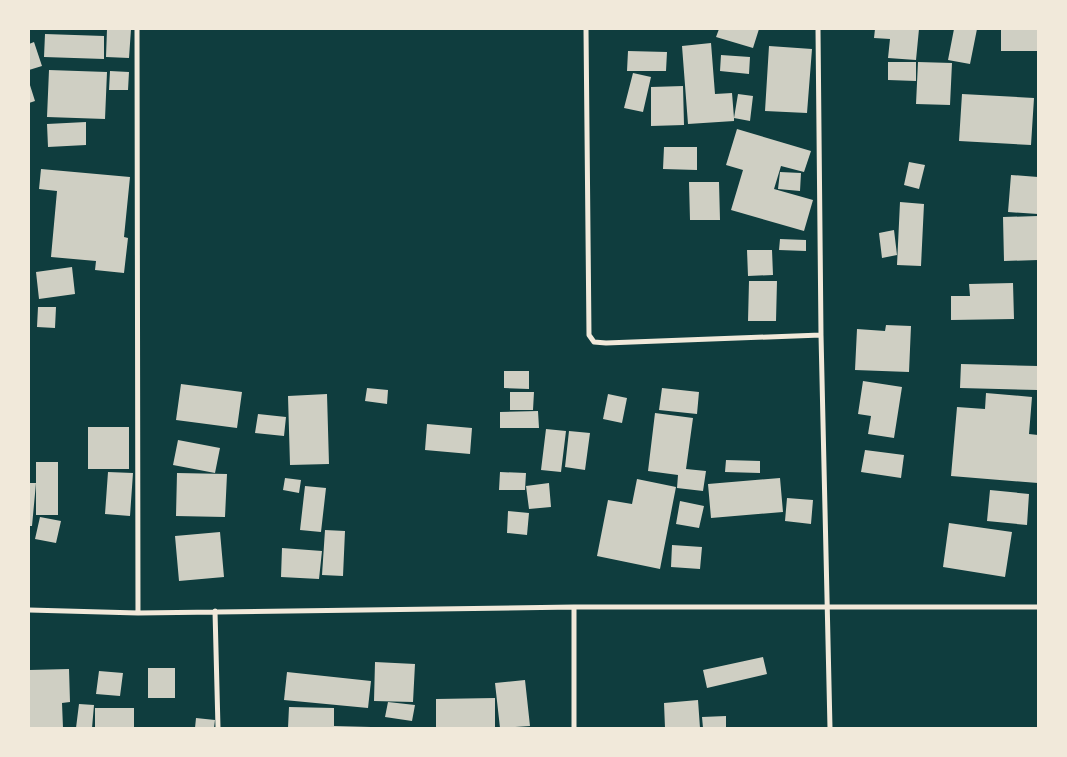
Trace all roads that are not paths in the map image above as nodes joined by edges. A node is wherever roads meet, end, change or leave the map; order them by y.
1 (137, 29) edge
2 (586, 29) edge
3 (818, 29) edge
4 (821, 335) junction
5 (574, 607) junction
6 (827, 607) junction
7 (1038, 607) edge
8 (29, 610) edge
9 (215, 611) junction
10 (138, 613) junction
11 (218, 728) edge
12 (574, 728) edge
13 (830, 728) edge

1 - 10 street
2 - 4 street
3 - 4 street
4 - 6 street
5 - 6 street
5 - 9 street
5 - 12 street
6 - 7 street
6 - 13 street
8 - 10 street
9 - 10 street
9 - 11 street

